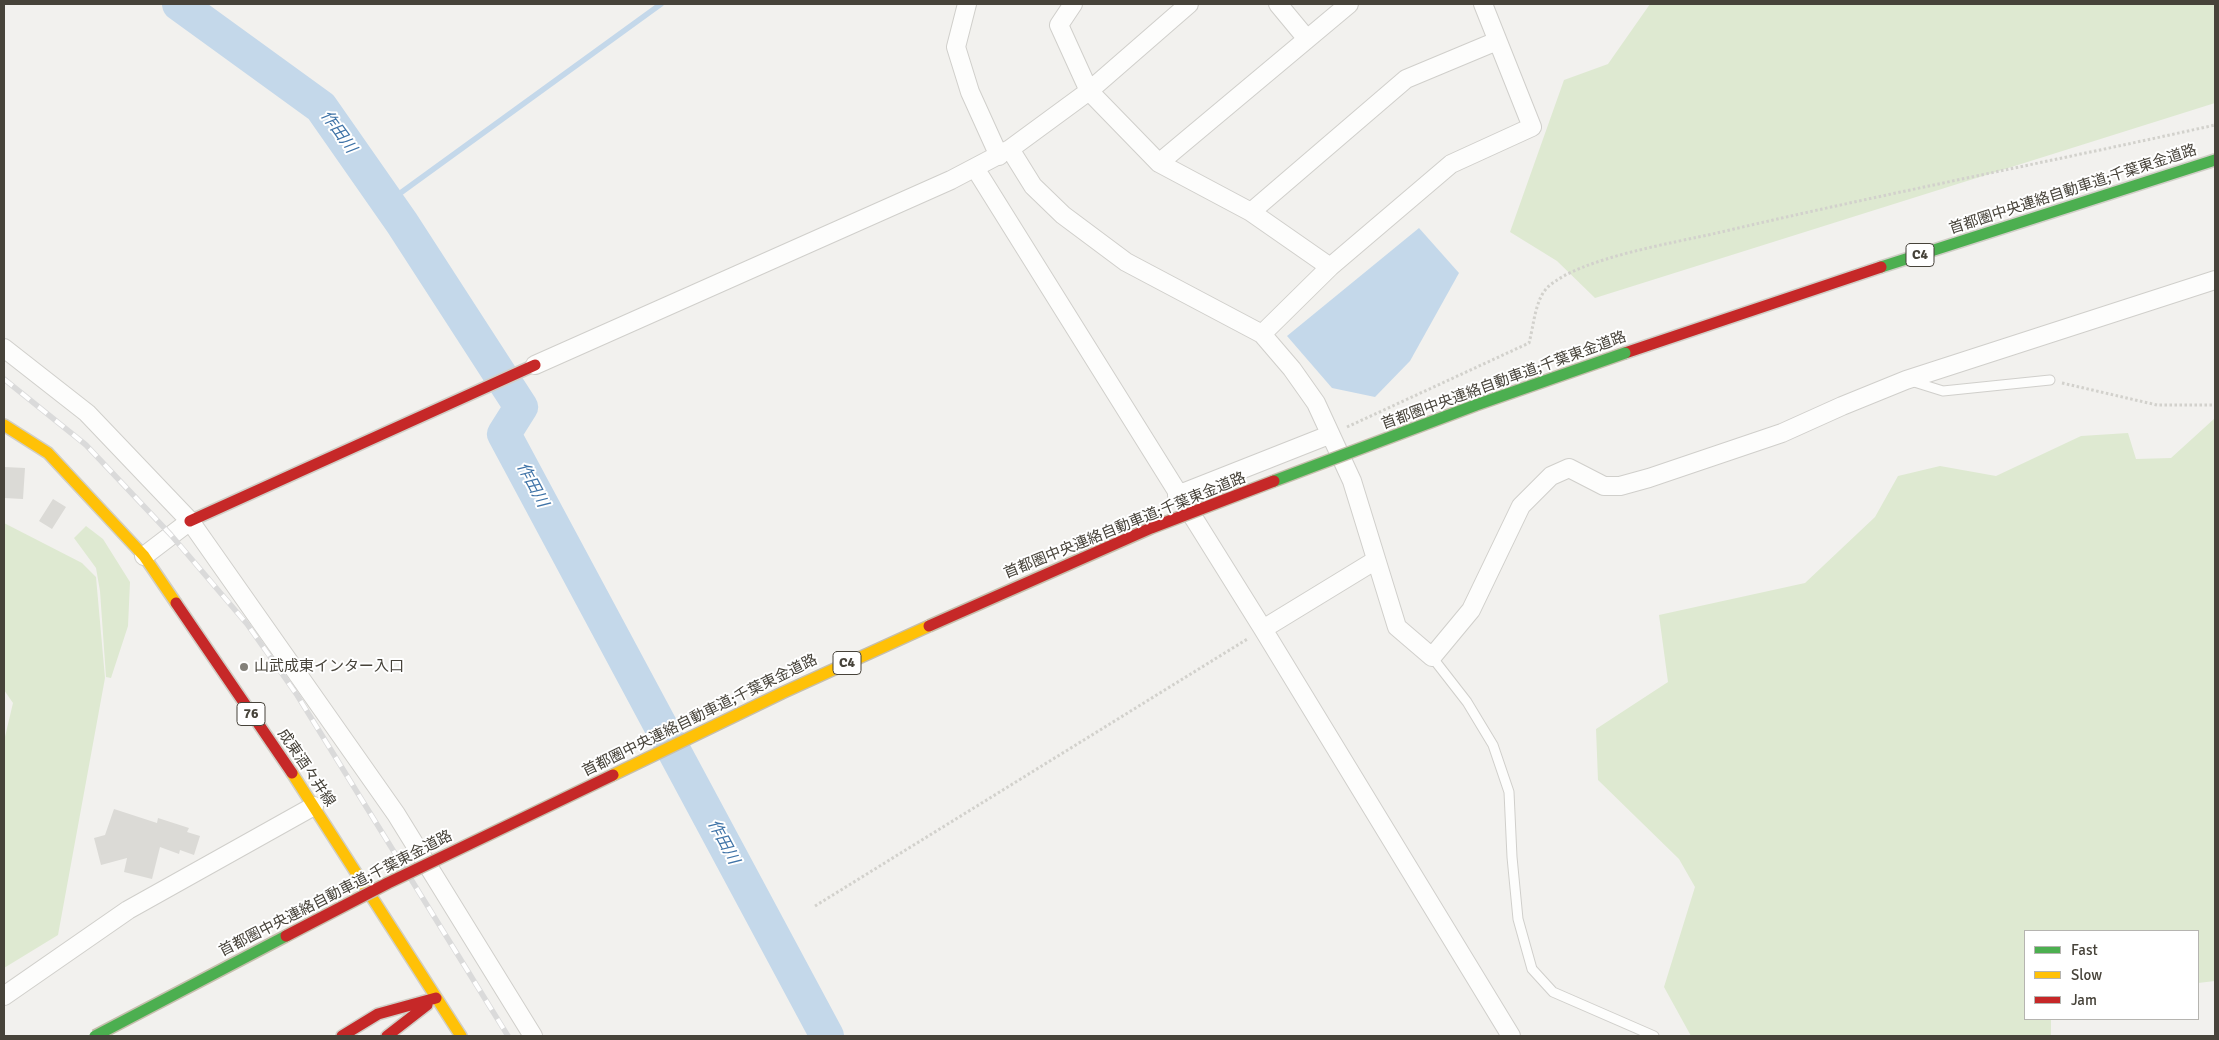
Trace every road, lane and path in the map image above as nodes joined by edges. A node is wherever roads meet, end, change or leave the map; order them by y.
1 (967, 4) edge
2 (1073, 4) edge
3 (1189, 4) edge
4 (1278, 4) edge
5 (1349, 4) edge
6 (1483, 4) edge
7 (1307, 39) junction
8 (1498, 41) junction
9 (1089, 91) junction
10 (2215, 125) edge
11 (1004, 153) junction
12 (2215, 160) edge
13 (1159, 163) junction
14 (976, 168) junction
15 (1251, 212) junction
16 (1330, 267) junction
17 (2215, 280) edge
18 (1262, 334) junction
19 (4, 348) edge
20 (535, 365) joint
21 (1906, 380) junction
22 (2050, 380) joint
23 (2215, 405) edge
24 (4, 425) edge
25 (1329, 435) junction
26 (1177, 495) junction
27 (190, 521) junction
28 (144, 556) junction
29 (1376, 560) junction
30 (1263, 629) junction
31 (1432, 657) junction
32 (314, 806) junction
33 (815, 906) dead end
34 (4, 996) edge
35 (436, 998) junction
36 (100, 1034) edge
37 (342, 1036) edge
38 (387, 1036) edge
39 (461, 1036) edge
40 (533, 1036) edge
41 (1511, 1036) edge
42 (1654, 1036) edge

1 - 11 street
2 - 9 street
3 - 9 street
4 - 7 street
5 - 7 street
6 - 8 street
7 - 13 street
8 - 15 street
8 - 16 street
9 - 11 street
9 - 13 street
10 - 25 path
11 - 14 street
11 - 18 street
12 - 36 main road, 首都圏中央連絡自動車道;千葉東金道路 / C4, bridge
13 - 15 street
14 - 20 street
14 - 26 street
15 - 16 street
16 - 18 street
17 - 21 street
18 - 25 street
19 - 27 street
20 - 27 main road
21 - 22 lane
21 - 31 street
22 - 23 path
24 - 28 main road, 成東酒々井線 / 76
25 - 26 street
25 - 29 street
26 - 30 street
27 - 28 street
27 - 40 street
28 - 32 main road, 成東酒々井線 / 76
29 - 30 street
29 - 31 street
30 - 33 path
30 - 41 street
31 - 42 lane
32 - 34 street
32 - 35 main road, 成東酒々井線 / 76
35 - 37 main road
35 - 38 main road
35 - 39 main road, 成東酒々井線 / 76

